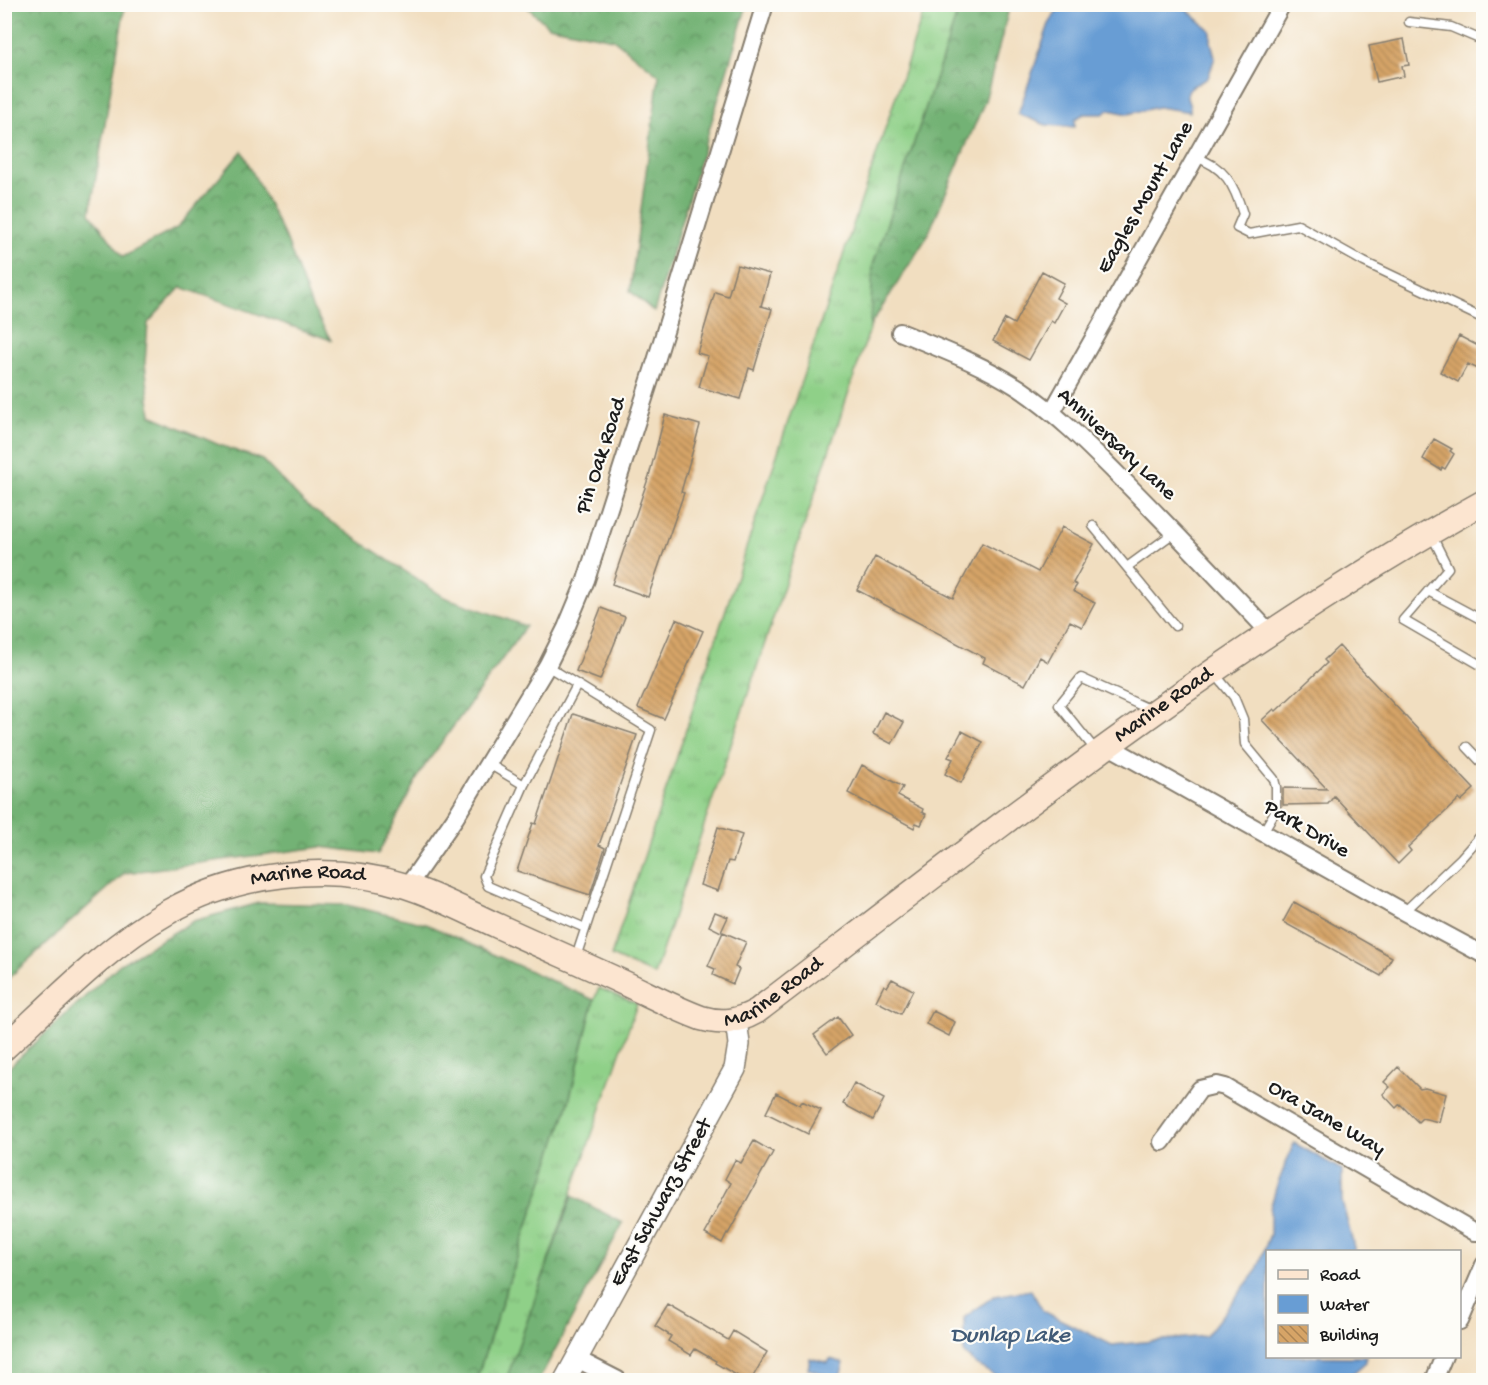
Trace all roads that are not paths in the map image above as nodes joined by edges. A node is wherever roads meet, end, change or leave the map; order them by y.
1 (765, 4) edge
2 (1281, 6) edge
3 (1409, 22) dead end
4 (1484, 41) edge
5 (1195, 157) junction
6 (1484, 319) edge
7 (900, 332) dead end
8 (1052, 412) junction
9 (1484, 502) edge
10 (1093, 526) dead end
11 (1175, 532) junction
12 (1431, 533) junction
13 (1127, 567) junction
14 (1428, 591) junction
15 (1484, 621) edge
16 (1175, 626) dead end
17 (1270, 633) junction
18 (547, 666) junction
19 (1484, 667) edge
20 (1213, 671) junction
21 (577, 685) junction
22 (1154, 712) junction
23 (1467, 747) dead end
24 (1102, 748) junction
25 (489, 764) junction
26 (1484, 765) edge
27 (524, 785) junction
28 (1263, 832) junction
29 (1484, 832) edge
30 (407, 887) junction
31 (1404, 912) junction
32 (585, 928) junction
33 (1484, 955) edge
34 (574, 960) junction
35 (736, 1020) junction
36 (4, 1048) edge
37 (1162, 1142) dead end
38 (1484, 1232) edge
39 (1484, 1264) edge
40 (1461, 1319) edge
41 (1443, 1358) edge
42 (577, 1359) junction
43 (565, 1380) edge
44 (618, 1380) edge
45 (1434, 1380) edge

1 - 18 street, Pin Oak Road
2 - 5 street, Eagles Mount Lane
3 - 4 lane
5 - 6 lane
5 - 8 street, Eagles Mount Lane
7 - 8 street, Anniversary Lane
8 - 11 street, Anniversary Lane
9 - 12 main road, Marine Road
10 - 13 lane
11 - 13 lane
11 - 17 street, Anniversary Lane
12 - 14 lane
12 - 17 main road, Marine Road
13 - 16 lane
14 - 15 lane
14 - 19 lane
17 - 20 main road, Marine Road
18 - 21 lane
18 - 25 street, Pin Oak Road
20 - 22 main road, Marine Road
20 - 28 lane
21 - 27 lane
21 - 32 lane
22 - 24 main road, Marine Road
22 - 24 lane
23 - 26 lane
24 - 28 street, Park Drive
24 - 35 main road, Marine Road
25 - 27 lane
25 - 30 street, Pin Oak Road
27 - 32 lane
28 - 31 street, Park Drive
29 - 31 lane
30 - 34 main road, Marine Road
30 - 36 main road, Marine Road
31 - 33 street, Park Drive
32 - 34 lane
34 - 35 main road, Marine Road
35 - 42 street, East Schwarz Street
37 - 38 street, Ora Jane Way
39 - 40 street
41 - 45 street
42 - 43 street, East Schwarz Street
42 - 44 street

